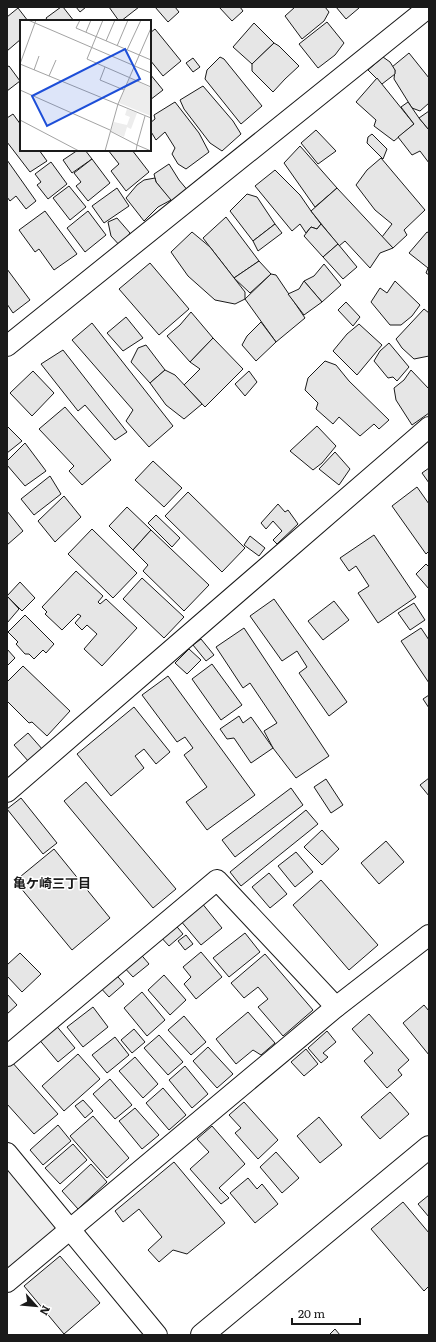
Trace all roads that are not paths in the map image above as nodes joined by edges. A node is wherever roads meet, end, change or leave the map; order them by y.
1 (429, 7) edge
2 (7, 346) edge
3 (429, 427) edge
4 (7, 792) edge
5 (429, 935) edge
6 (336, 1007) junction
7 (7, 1056) edge
8 (429, 1147) edge
9 (7, 1153) edge
10 (71, 1230) junction
11 (7, 1282) edge
12 (158, 1335) edge
13 (202, 1335) edge

1 - 2 street
3 - 4 street
5 - 6 street
6 - 7 street
6 - 10 street
8 - 13 street
9 - 10 street
10 - 11 street
10 - 12 street

